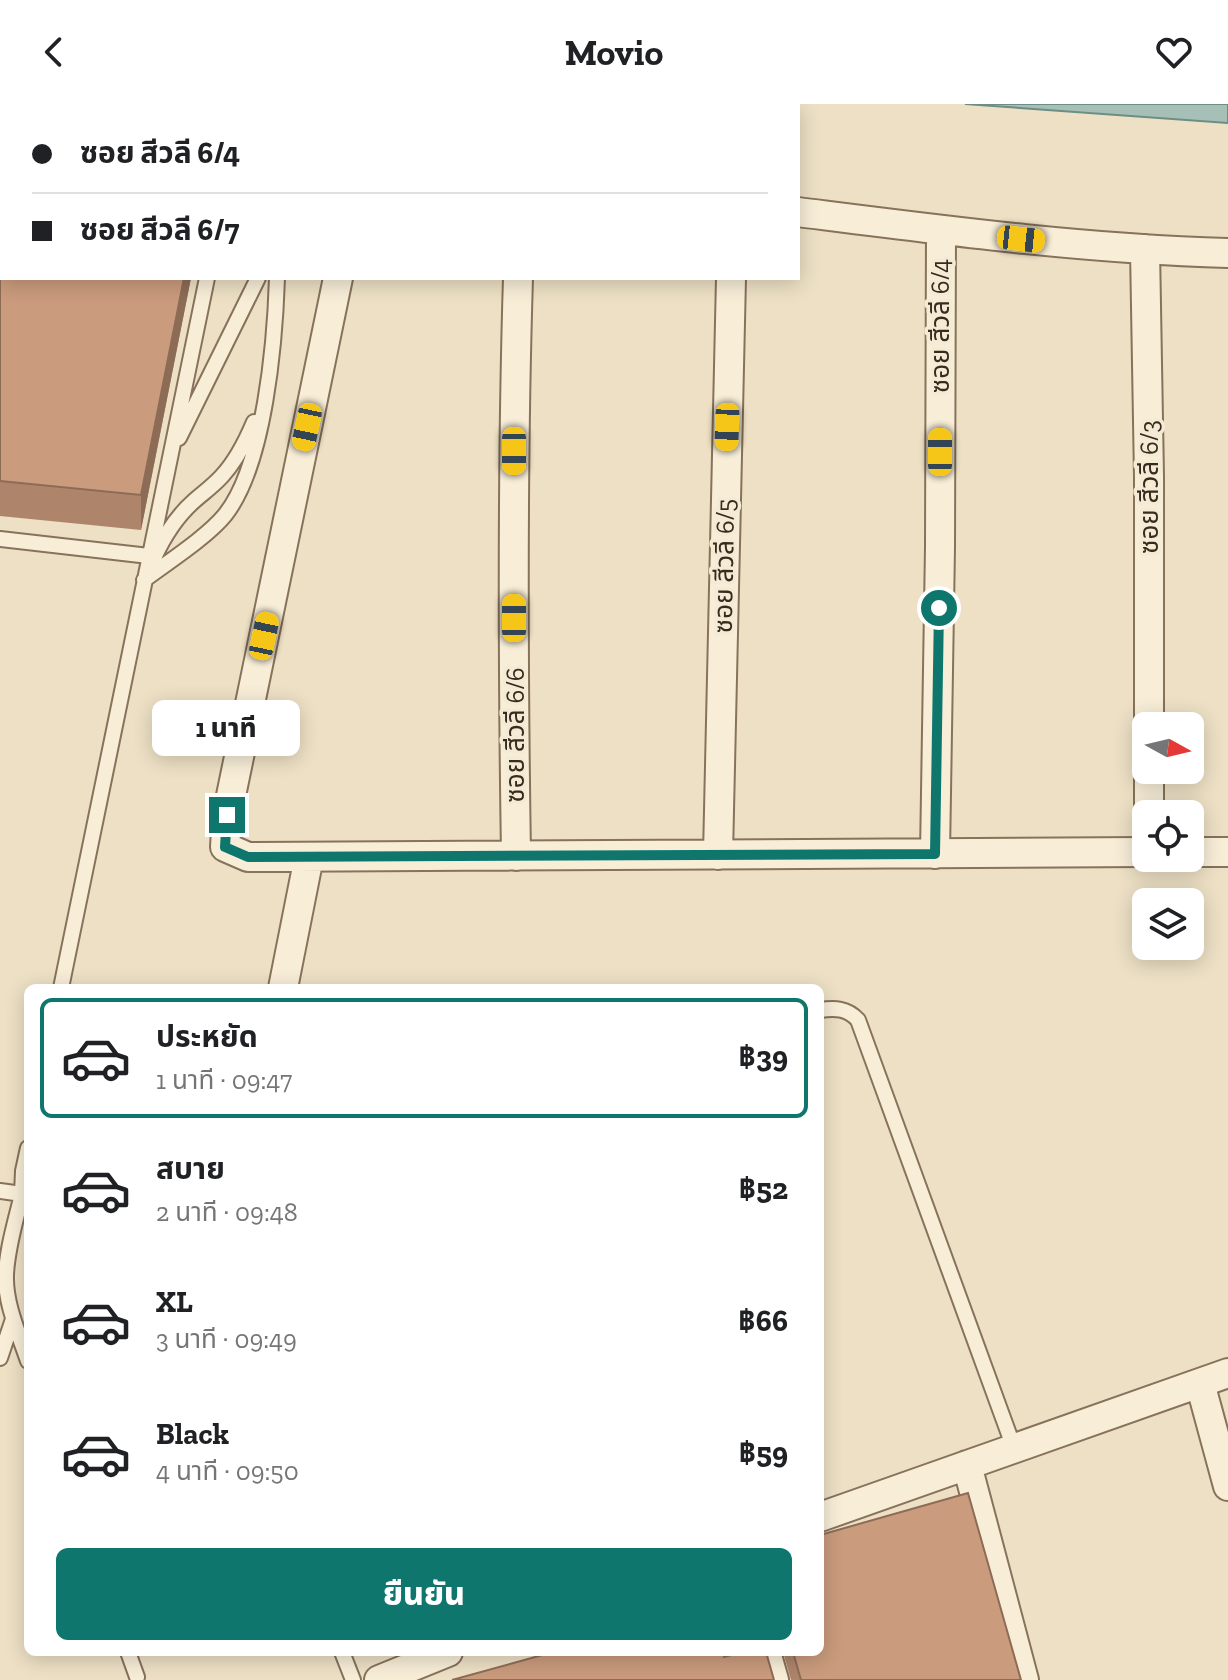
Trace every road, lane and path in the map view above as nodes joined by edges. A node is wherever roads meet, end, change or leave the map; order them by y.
1 (800, 212) edge
2 (941, 230) junction
3 (1145, 249) junction
4 (1228, 253) edge
5 (207, 280) edge
6 (257, 280) edge
7 (277, 280) edge
8 (338, 280) edge
9 (518, 280) edge
10 (731, 280) edge
11 (266, 394) junction
12 (167, 472) junction
13 (0, 539) edge
14 (149, 556) junction
15 (144, 580) junction
16 (1149, 712) edge
17 (1132, 852) edge
18 (1204, 852) edge
19 (1228, 852) edge
20 (935, 854) junction
21 (718, 855) junction
22 (516, 856) junction
23 (309, 857) junction
24 (62, 984) edge
25 (284, 984) edge
26 (824, 1010) edge
27 (0, 1191) edge
28 (24, 1194) edge
29 (24, 1198) edge
30 (13, 1319) junction
31 (24, 1350) edge
32 (0, 1358) edge
33 (1228, 1373) edge
34 (1200, 1383) junction
35 (1014, 1448) junction
36 (967, 1465) junction
37 (1228, 1486) edge
38 (824, 1516) edge
39 (129, 1656) edge
40 (344, 1656) edge
41 (438, 1656) edge
42 (767, 1656) edge
43 (137, 1677) dead end
44 (353, 1680) edge
45 (379, 1680) edge
46 (774, 1680) edge
47 (1024, 1680) edge

1 - 2 street
2 - 3 street
2 - 20 street, ซอย สีวลี 6/4
3 - 4 street
3 - 16 street, ซอย สีวลี 6/3
5 - 12 lane
6 - 12 lane
7 - 11 lane
8 - 23 street
9 - 22 street, ซอย สีวลี 6/6
10 - 21 street, ซอย สีวลี 6/5
11 - 15 lane
11 - 15 lane
12 - 14 lane
13 - 14 lane
14 - 15 lane
15 - 24 lane
17 - 20 street
18 - 19 street
20 - 21 street
21 - 22 street
22 - 23 street
23 - 25 street
26 - 35 lane
27 - 28 lane
29 - 30 lane
30 - 31 lane
30 - 32 lane
33 - 34 street
34 - 35 street
34 - 37 street
35 - 36 street
36 - 38 street
36 - 47 street
39 - 43 lane
40 - 44 lane
41 - 45 street
42 - 46 street

